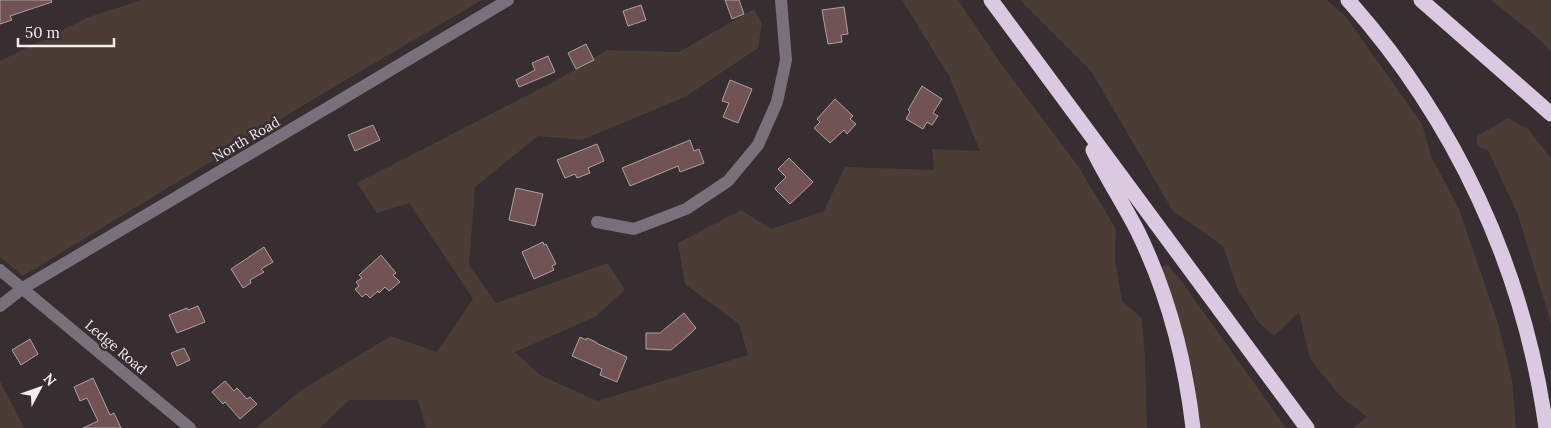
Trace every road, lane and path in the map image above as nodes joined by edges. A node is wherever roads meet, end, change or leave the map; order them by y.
1 (508, 0) edge
2 (782, 0) edge
3 (991, 0) edge
4 (1348, 0) edge
5 (1421, 0) edge
6 (1551, 114) edge
7 (1079, 119) junction
8 (597, 222) dead end
9 (0, 270) edge
10 (23, 288) junction
11 (0, 306) edge
12 (190, 428) edge
13 (1193, 428) edge
14 (1307, 428) edge
15 (1546, 428) edge

1 - 10 street, North Road
2 - 8 street
3 - 7 highway
4 - 15 highway
5 - 6 highway
7 - 13 highway
7 - 14 highway
9 - 10 street, Ledge Road
10 - 11 street, North Road
10 - 12 street, Ledge Road

